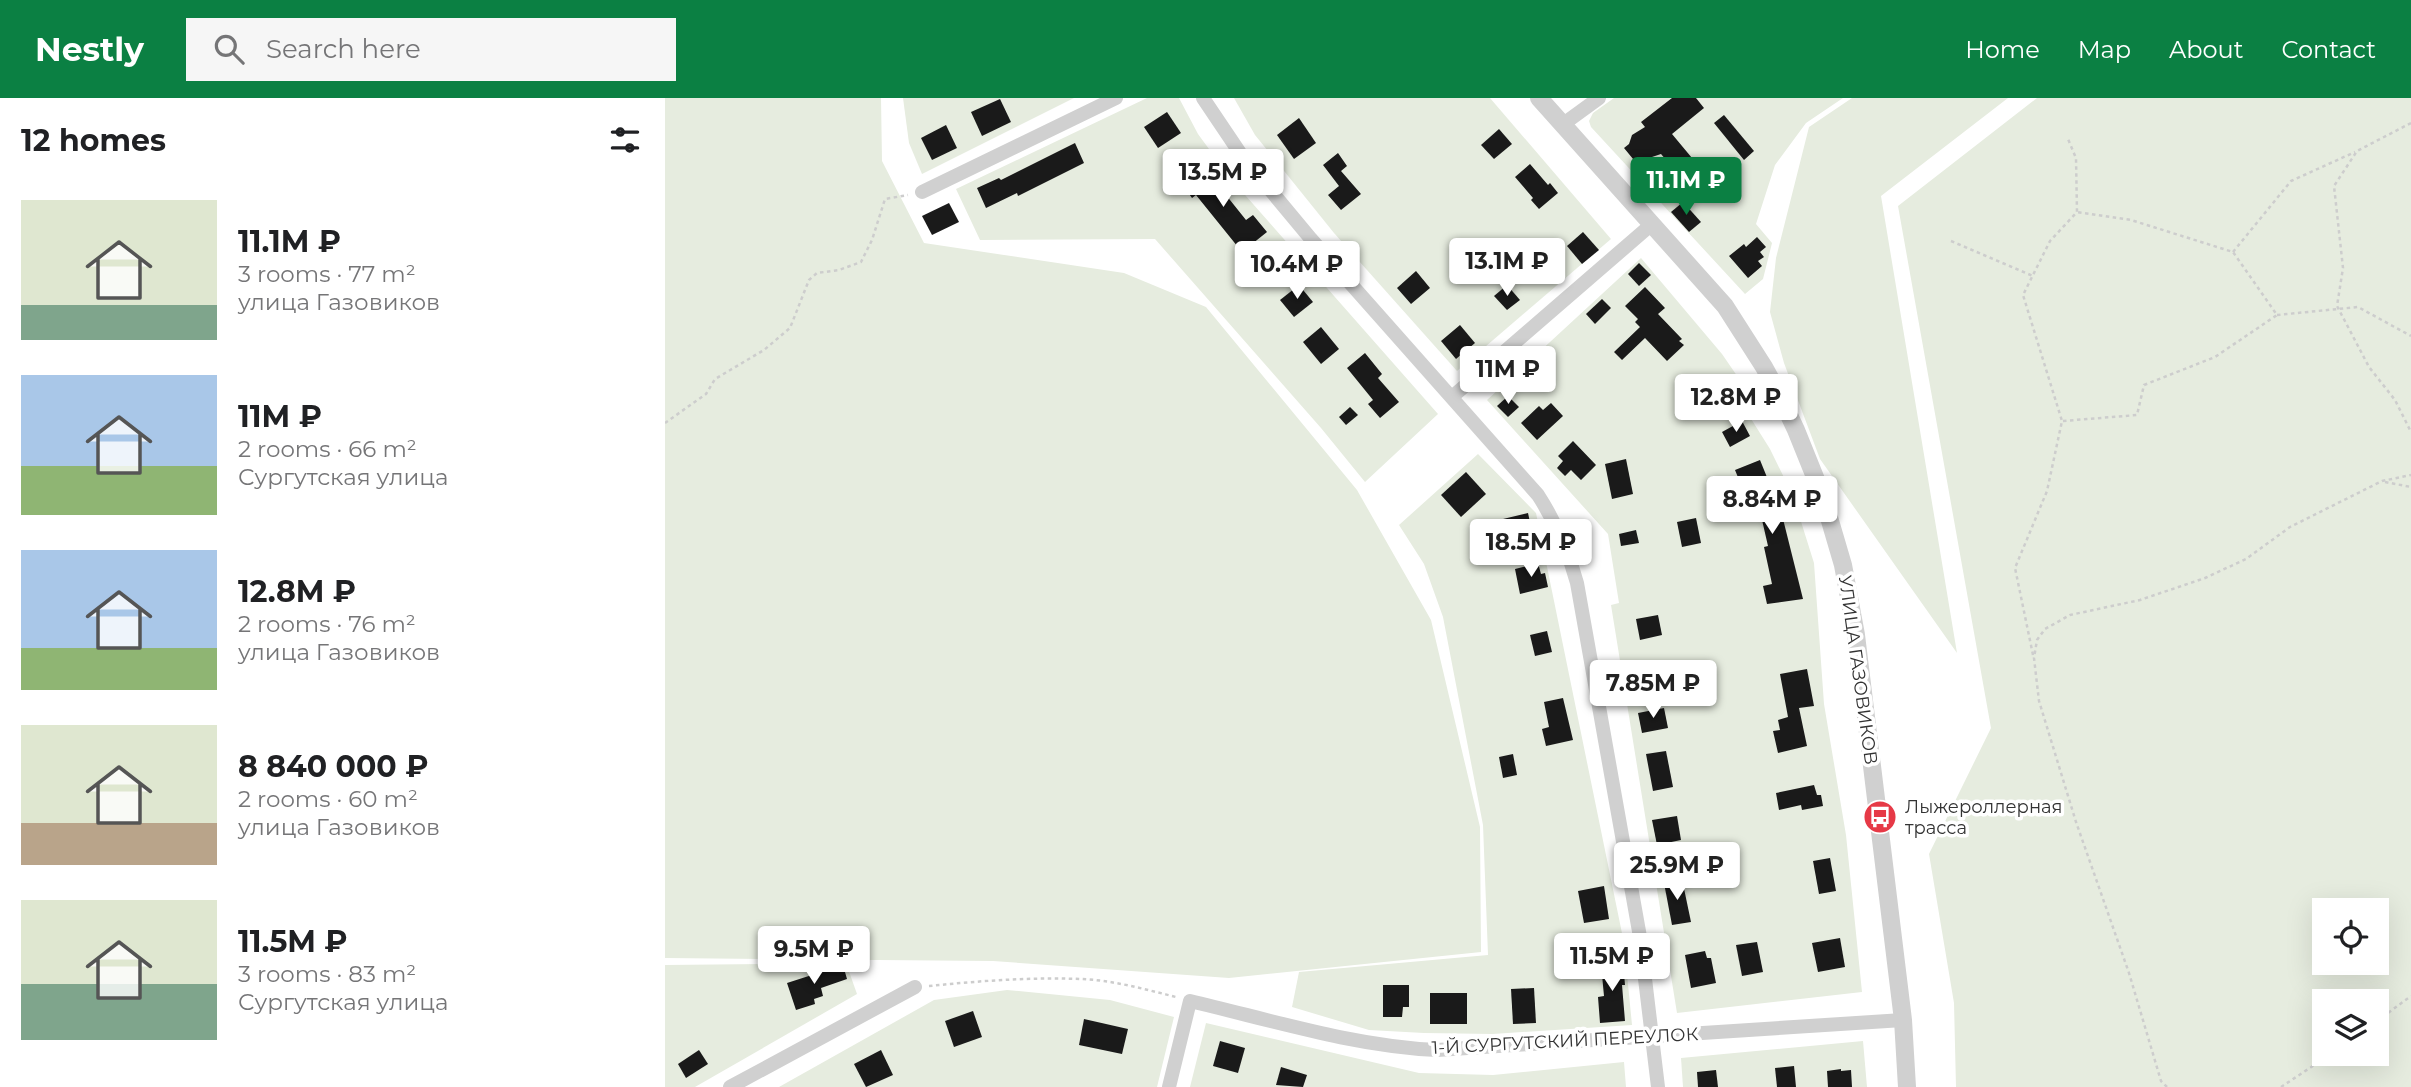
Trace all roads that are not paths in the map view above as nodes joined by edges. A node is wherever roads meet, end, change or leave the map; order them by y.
1 (1116, 98) edge
2 (1203, 98) edge
3 (1539, 98) edge
4 (1599, 98) edge
5 (1562, 125) junction
6 (922, 192) road end
7 (1652, 224) junction
8 (1452, 397) junction
9 (915, 987) road end
10 (1903, 1020) junction
11 (1653, 1036) junction
12 (730, 1087) edge
13 (1169, 1087) edge
14 (1658, 1087) edge
15 (1907, 1087) edge

1 - 6 street
2 - 8 street
3 - 5 street, УЛИЦА ГАЗОВИКОВ
4 - 5 street
5 - 7 street, УЛИЦА ГАЗОВИКОВ
7 - 8 street
7 - 10 street, УЛИЦА ГАЗОВИКОВ
8 - 11 street
9 - 12 street
10 - 11 street, 1-Й СУРГУТСКИЙ ПЕРЕУЛОК
10 - 15 street, УЛИЦА ГАЗОВИКОВ
11 - 13 street, 1-Й СУРГУТСКИЙ ПЕРЕУЛОК
11 - 14 street

